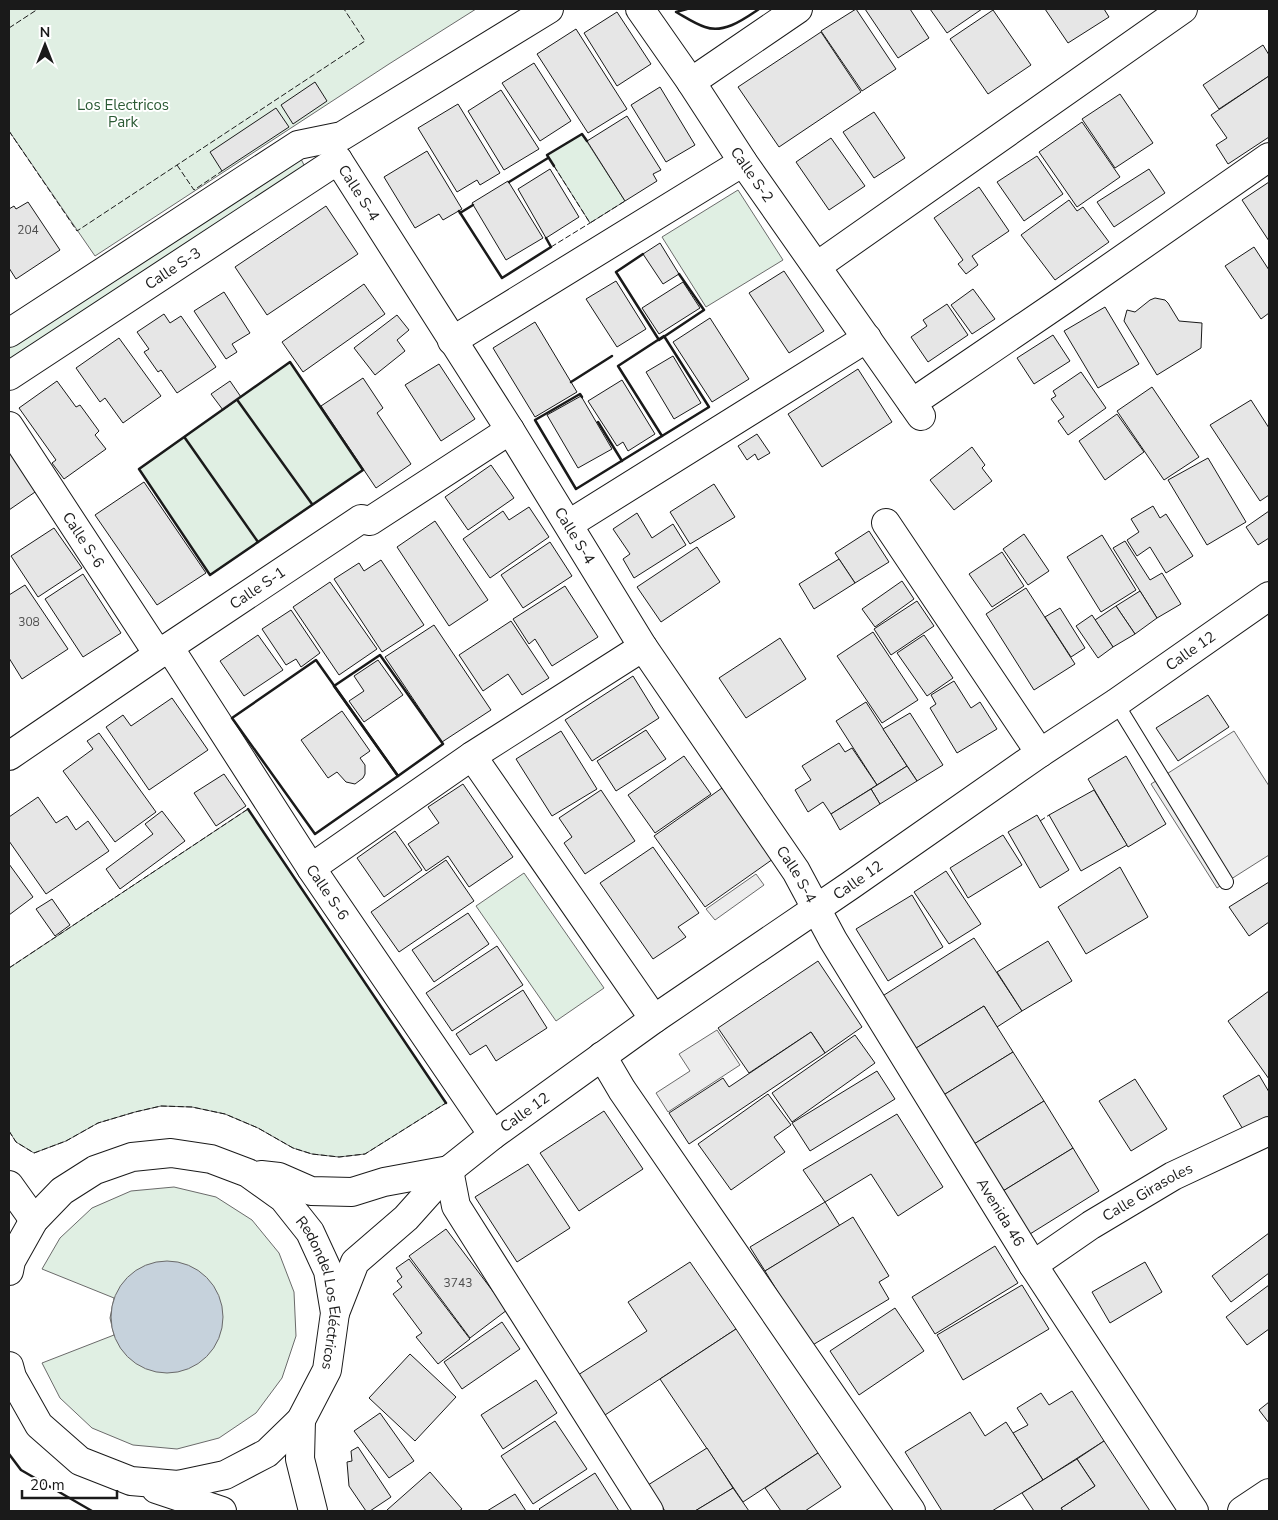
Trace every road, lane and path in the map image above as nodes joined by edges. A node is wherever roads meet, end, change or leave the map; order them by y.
1 (549, 9) edge
2 (640, 9) edge
3 (798, 9) edge
4 (1183, 9) edge
5 (691, 82) junction
6 (340, 148) junction
7 (1269, 157) edge
8 (743, 162) junction
9 (817, 266) junction
10 (9, 333) edge
11 (867, 338) junction
12 (452, 340) junction
13 (9, 376) edge
14 (9, 426) edge
15 (510, 430) junction
16 (886, 523) dead end
17 (569, 524) junction
18 (1269, 596) edge
19 (643, 647) junction
20 (164, 650) junction
21 (1116, 703) junction
22 (1040, 753) junction
23 (9, 756) edge
24 (472, 756) junction
25 (311, 868) junction
26 (1226, 882) dead end
27 (816, 908) junction
28 (654, 1019) junction
29 (602, 1056) junction
30 (1269, 1131) edge
31 (493, 1135) junction
32 (449, 1170) junction
33 (248, 1173) junction
34 (9, 1185) edge
35 (34, 1220) junction
36 (10, 1265) edge
37 (1033, 1265) junction
38 (335, 1313) junction
39 (10, 1373) edge
40 (301, 1420) junction
41 (131, 1481) junction
42 (1269, 1493) edge
43 (222, 1511) edge
44 (313, 1511) edge
45 (649, 1511) edge
46 (911, 1511) edge
47 (1194, 1511) edge
48 (1242, 1511) edge

1 - 6 street, Calle S-3
2 - 5 street, Calle S-2
3 - 5 street
4 - 9 street
5 - 8 street, Calle S-2
6 - 10 street
6 - 12 street, Calle S-4
6 - 13 street, Calle S-3
7 - 11 street, Calle S-2
8 - 9 street, Calle S-2
8 - 12 street
9 - 11 street, Calle S-2
11 - 17 street
12 - 15 street, Calle S-4
14 - 20 street, Calle S-6
15 - 17 street, Calle S-4
15 - 20 street, Calle S-1
16 - 22 street
17 - 19 street, Calle S-4
18 - 21 street, Calle 12
19 - 24 street
19 - 27 street, Calle S-4
20 - 23 street, Calle S-1
20 - 25 street, Calle S-6
21 - 22 street, Calle 12
21 - 26 lane
22 - 27 street, Calle 12
24 - 25 street
24 - 28 street
25 - 31 street, Calle S-6
27 - 28 street, Calle 12
27 - 37 street, Avenida 46
28 - 29 street, Calle 12
29 - 31 street, Calle 12
29 - 46 street
30 - 37 street, Calle Girasoles
31 - 32 street, Calle 12
32 - 33 street, Calle 12
32 - 38 street, Calle 12
32 - 45 street
33 - 35 street, Redondel Los Eléctricos
33 - 38 street, Redondel Los Eléctricos
34 - 35 street
35 - 36 street, Redondel Los Eléctricos
37 - 47 street, Avenida 46
38 - 40 street, Redondel Los Eléctricos
39 - 41 street, Redondel Los Eléctricos
40 - 41 street, Redondel Los Eléctricos
40 - 44 street
41 - 43 street
42 - 48 street

